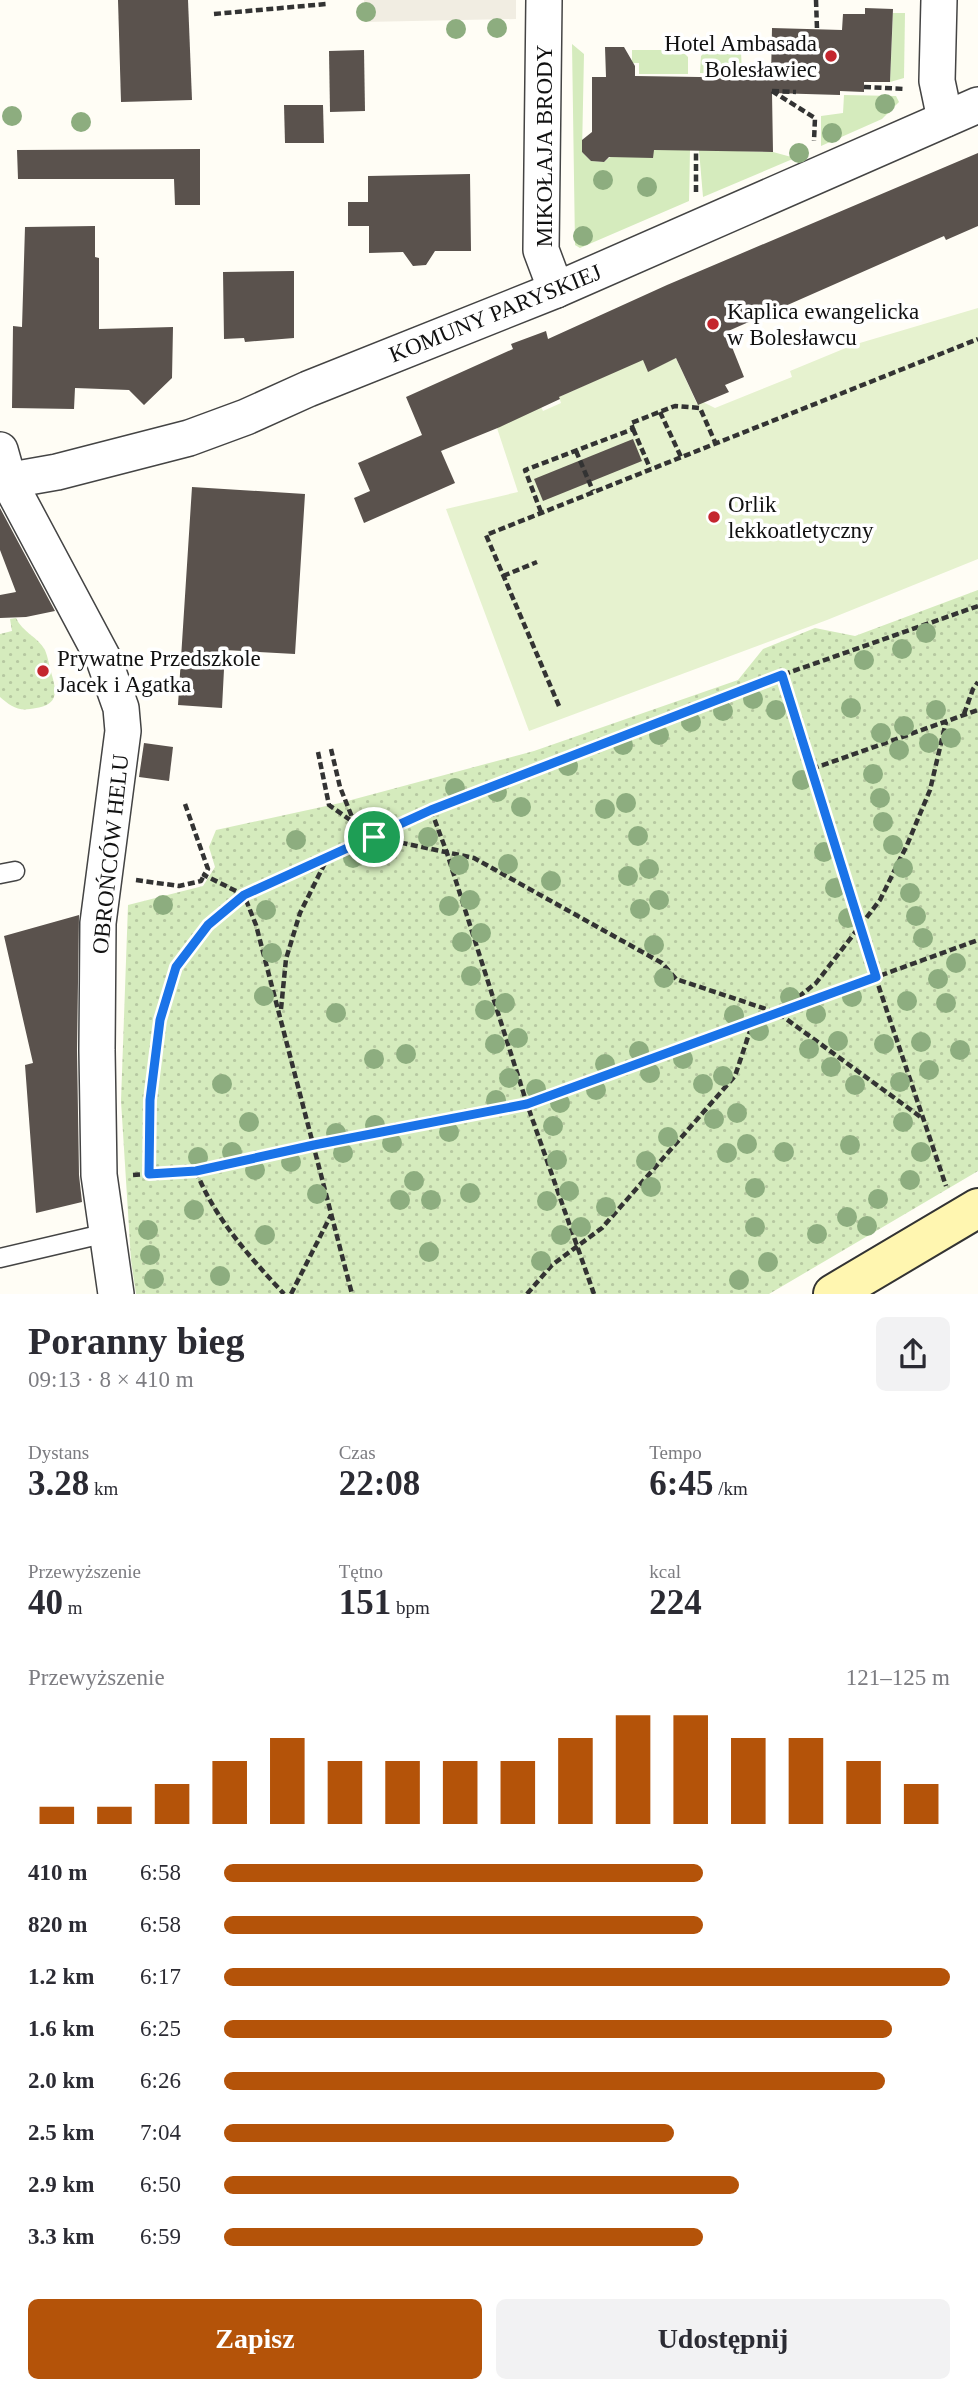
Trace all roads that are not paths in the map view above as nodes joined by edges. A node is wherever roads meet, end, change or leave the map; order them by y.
1 (544, 0) edge
2 (939, 0) edge
3 (978, 105) edge
4 (945, 119) junction
5 (556, 290) junction
6 (3, 472) edge
7 (963, 1201) edge
8 (107, 1233) junction
9 (0, 1258) edge
10 (116, 1294) edge
11 (833, 1294) edge

1 - 5 street, MIKOŁAJA BRODY
2 - 4 street
3 - 4 street, KOMUNY PARYSKIEJ
4 - 5 street, KOMUNY PARYSKIEJ
5 - 6 street, KOMUNY PARYSKIEJ
6 - 8 street, OBROŃCÓW HELU
7 - 11 street
8 - 9 lane
8 - 10 street, OBROŃCÓW HELU

